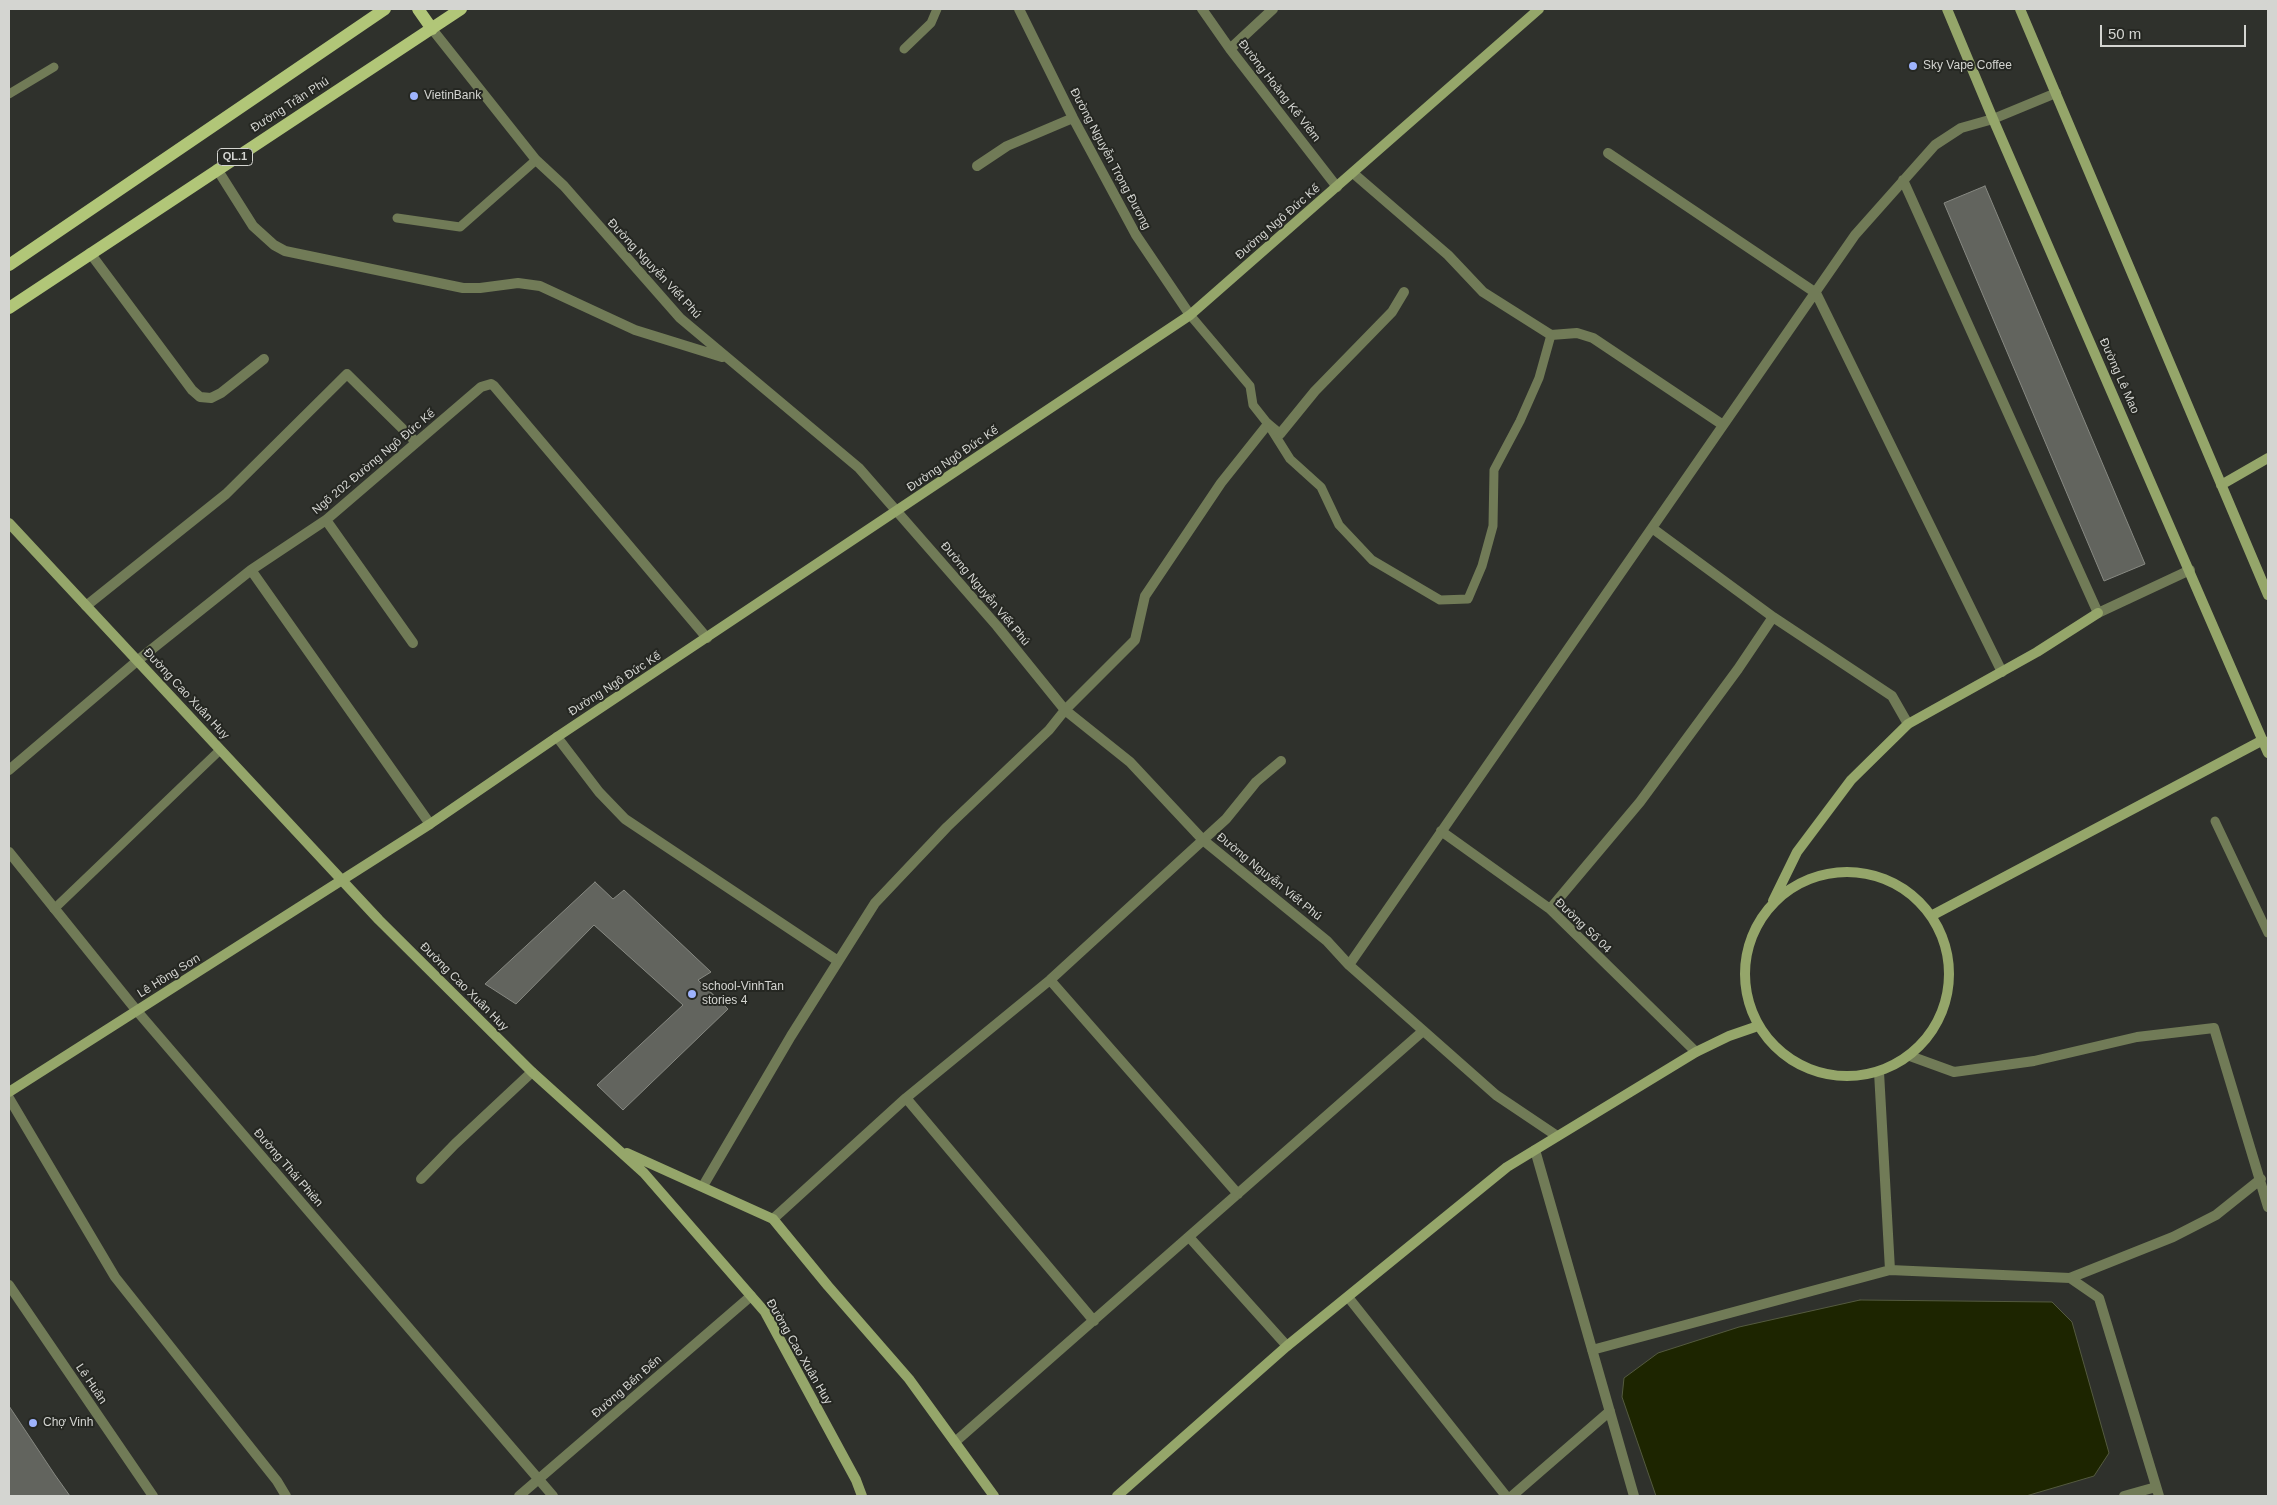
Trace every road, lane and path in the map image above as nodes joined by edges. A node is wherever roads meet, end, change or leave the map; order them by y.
1 (385, 9) edge
2 (418, 9) edge
3 (461, 9) edge
4 (937, 9) edge
5 (1019, 9) edge
6 (1202, 9) edge
7 (1273, 9) edge
8 (1538, 9) edge
9 (1947, 9) edge
10 (2020, 9) edge
11 (432, 29) junction
12 (904, 49) dead end
13 (1230, 49) junction
14 (54, 67) dead end
15 (2056, 93) junction
16 (9, 94) edge
17 (1073, 118) junction
18 (1993, 119) junction
19 (1608, 153) dead end
20 (536, 160) junction
21 (977, 166) dead end
22 (217, 169) junction
23 (1353, 173) junction
24 (1903, 180) junction
25 (1337, 187) junction
26 (397, 218) dead end
27 (90, 253) junction
28 (9, 265) edge
29 (1404, 292) dead end
30 (1816, 293) junction
31 (9, 308) edge
32 (1190, 315) junction
33 (1551, 335) junction
34 (725, 358) junction
35 (264, 359) dead end
36 (1268, 424) junction
37 (1723, 425) junction
38 (416, 442) junction
39 (2268, 458) edge
40 (2221, 485) junction
41 (898, 511) junction
42 (326, 520) junction
43 (9, 522) edge
44 (1652, 528) junction
45 (251, 570) junction
46 (2190, 570) junction
47 (2268, 595) edge
48 (86, 606) junction
49 (2098, 613) junction
50 (1773, 617) junction
51 (707, 638) junction
52 (413, 643) dead end
53 (137, 661) junction
54 (2002, 672) junction
55 (1065, 710) junction
56 (1908, 724) junction
57 (557, 737) junction
58 (2263, 740) junction
59 (220, 750) junction
60 (2268, 753) edge
61 (1281, 761) dead end
62 (9, 770) edge
63 (2215, 821) dead end
64 (430, 824) junction
65 (1441, 831) junction
66 (1203, 840) junction
67 (9, 852) edge
68 (342, 881) junction
69 (1771, 905) junction
70 (54, 909) junction
71 (1550, 909) junction
72 (1931, 916) junction
73 (2268, 933) edge
74 (838, 961) junction
75 (1349, 965) junction
76 (1050, 980) junction
77 (137, 1011) junction
78 (1758, 1026) junction
79 (1423, 1031) junction
80 (1696, 1052) junction
81 (1910, 1056) junction
82 (532, 1072) junction
83 (1879, 1072) junction
84 (9, 1092) edge
85 (9, 1098) edge
86 (906, 1098) junction
87 (1557, 1136) junction
88 (619, 1149) junction
89 (1535, 1150) junction
90 (421, 1179) dead end
91 (2261, 1179) junction
92 (704, 1186) junction
93 (1238, 1194) junction
94 (2268, 1207) edge
95 (773, 1219) junction
96 (1189, 1237) junction
97 (1890, 1270) junction
98 (2070, 1278) junction
99 (9, 1285) edge
100 (751, 1296) junction
101 (1348, 1297) junction
102 (1094, 1321) junction
103 (1287, 1346) junction
104 (1592, 1350) junction
105 (1610, 1411) junction
106 (955, 1442) junction
107 (539, 1481) junction
108 (2157, 1492) edge
109 (153, 1496) edge
110 (286, 1496) edge
111 (519, 1496) edge
112 (553, 1496) edge
113 (862, 1496) edge
114 (994, 1496) edge
115 (1117, 1496) edge
116 (1506, 1496) edge
117 (1512, 1496) edge
118 (1634, 1496) edge
119 (2124, 1496) edge

1 - 28 main road, Đường Trần Phú
2 - 11 main road
3 - 11 main road, Đường Trần Phú / QL.1
4 - 12 lane
5 - 17 street, Đường Nguyễn Trọng Đương
6 - 13 street, Đường Hoàng Kế Viêm
7 - 13 street
8 - 23 street, Đường Ngô Đức Kế
9 - 18 street, Đường Lê Mao
10 - 15 street
11 - 20 street, Đường Nguyễn Viết Phú
11 - 22 main road, Đường Trần Phú / QL.1
13 - 25 street, Đường Hoàng Kế Viêm
14 - 16 lane
15 - 18 street
15 - 40 street
17 - 21 street
17 - 32 street, Đường Nguyễn Trọng Đương
18 - 24 street
18 - 46 street, Đường Lê Mao
19 - 30 street
20 - 26 lane
20 - 34 street, Đường Nguyễn Viết Phú
22 - 27 main road, Đường Trần Phú / QL.1
22 - 34 street
23 - 25 street, Đường Ngô Đức Kế
23 - 33 street
24 - 30 street
24 - 49 street
25 - 32 street, Đường Ngô Đức Kế
27 - 31 main road, Đường Trần Phú / QL.1
27 - 35 street
29 - 36 street
30 - 37 street
30 - 54 street
32 - 36 lane
32 - 41 street, Đường Ngô Đức Kế
33 - 36 lane
33 - 37 street
34 - 41 street, Đường Nguyễn Viết Phú
36 - 55 street
37 - 44 street
38 - 42 street, Ngõ 202 Đường Ngô Đức Kế
38 - 48 street
38 - 51 street, Ngõ 202 Đường Ngô Đức Kế
39 - 40 street
40 - 47 street
41 - 51 street, Đường Ngô Đức Kế
41 - 55 street, Đường Nguyễn Viết Phú
42 - 45 street, Ngõ 202 Đường Ngô Đức Kế
42 - 52 street
43 - 48 street, Đường Cao Xuân Huy
44 - 50 street
44 - 65 street
45 - 53 street, Ngõ 202 Đường Ngô Đức Kế
45 - 64 street
46 - 49 street
46 - 58 street, Đường Lê Mao
48 - 53 street, Đường Cao Xuân Huy
49 - 54 street
50 - 56 street
50 - 71 street
51 - 57 street, Đường Ngô Đức Kế
53 - 59 street, Đường Cao Xuân Huy
53 - 62 street, Ngõ 202 Đường Ngô Đức Kế
54 - 56 street
55 - 66 street, Đường Nguyễn Viết Phú
55 - 74 street
56 - 69 street
57 - 64 street, Đường Ngô Đức Kế
57 - 74 street
58 - 60 street, Đường Lê Mao
58 - 72 street
59 - 68 street, Đường Cao Xuân Huy
59 - 70 lane
61 - 66 street
63 - 73 lane
64 - 68 street, Đường Ngô Đức Kế
65 - 71 street, Đường Số 04
65 - 75 street
66 - 75 street, Đường Nguyễn Viết Phú
66 - 76 street
67 - 70 street, Đường Thái Phiên
68 - 77 street, Lê Hồng Sơn
68 - 82 street, Đường Cao Xuân Huy
69 - 72 street
69 - 78 street
70 - 77 street, Đường Thái Phiên
71 - 80 street, Đường Số 04
72 - 81 street
74 - 92 street
75 - 79 street, Đường Nguyễn Viết Phú
76 - 86 street
76 - 93 street
77 - 84 street, Lê Hồng Sơn
77 - 107 street, Đường Thái Phiên
78 - 80 street
78 - 83 street
79 - 87 street, Đường Nguyễn Viết Phú
79 - 93 street
80 - 87 street
81 - 83 street
81 - 91 street
82 - 88 street, Đường Cao Xuân Huy
82 - 90 street
83 - 97 street
85 - 110 street
86 - 95 street
86 - 102 street
87 - 89 street
88 - 92 street
88 - 100 street, Đường Cao Xuân Huy
89 - 101 street
89 - 104 street
91 - 94 street
91 - 98 street
92 - 95 street
93 - 96 street
95 - 106 street
96 - 102 street
96 - 103 street
97 - 98 street
97 - 104 street
98 - 108 street
99 - 109 street, Lê Huân
100 - 107 street, Đường Bến Đến
100 - 113 street, Đường Cao Xuân Huy
101 - 103 street
101 - 116 street
102 - 106 street
103 - 115 street
104 - 105 street
105 - 117 street
105 - 118 street
106 - 114 street
107 - 111 street, Đường Bến Đến
107 - 112 street, Đường Thái Phiên
108 - 119 street

